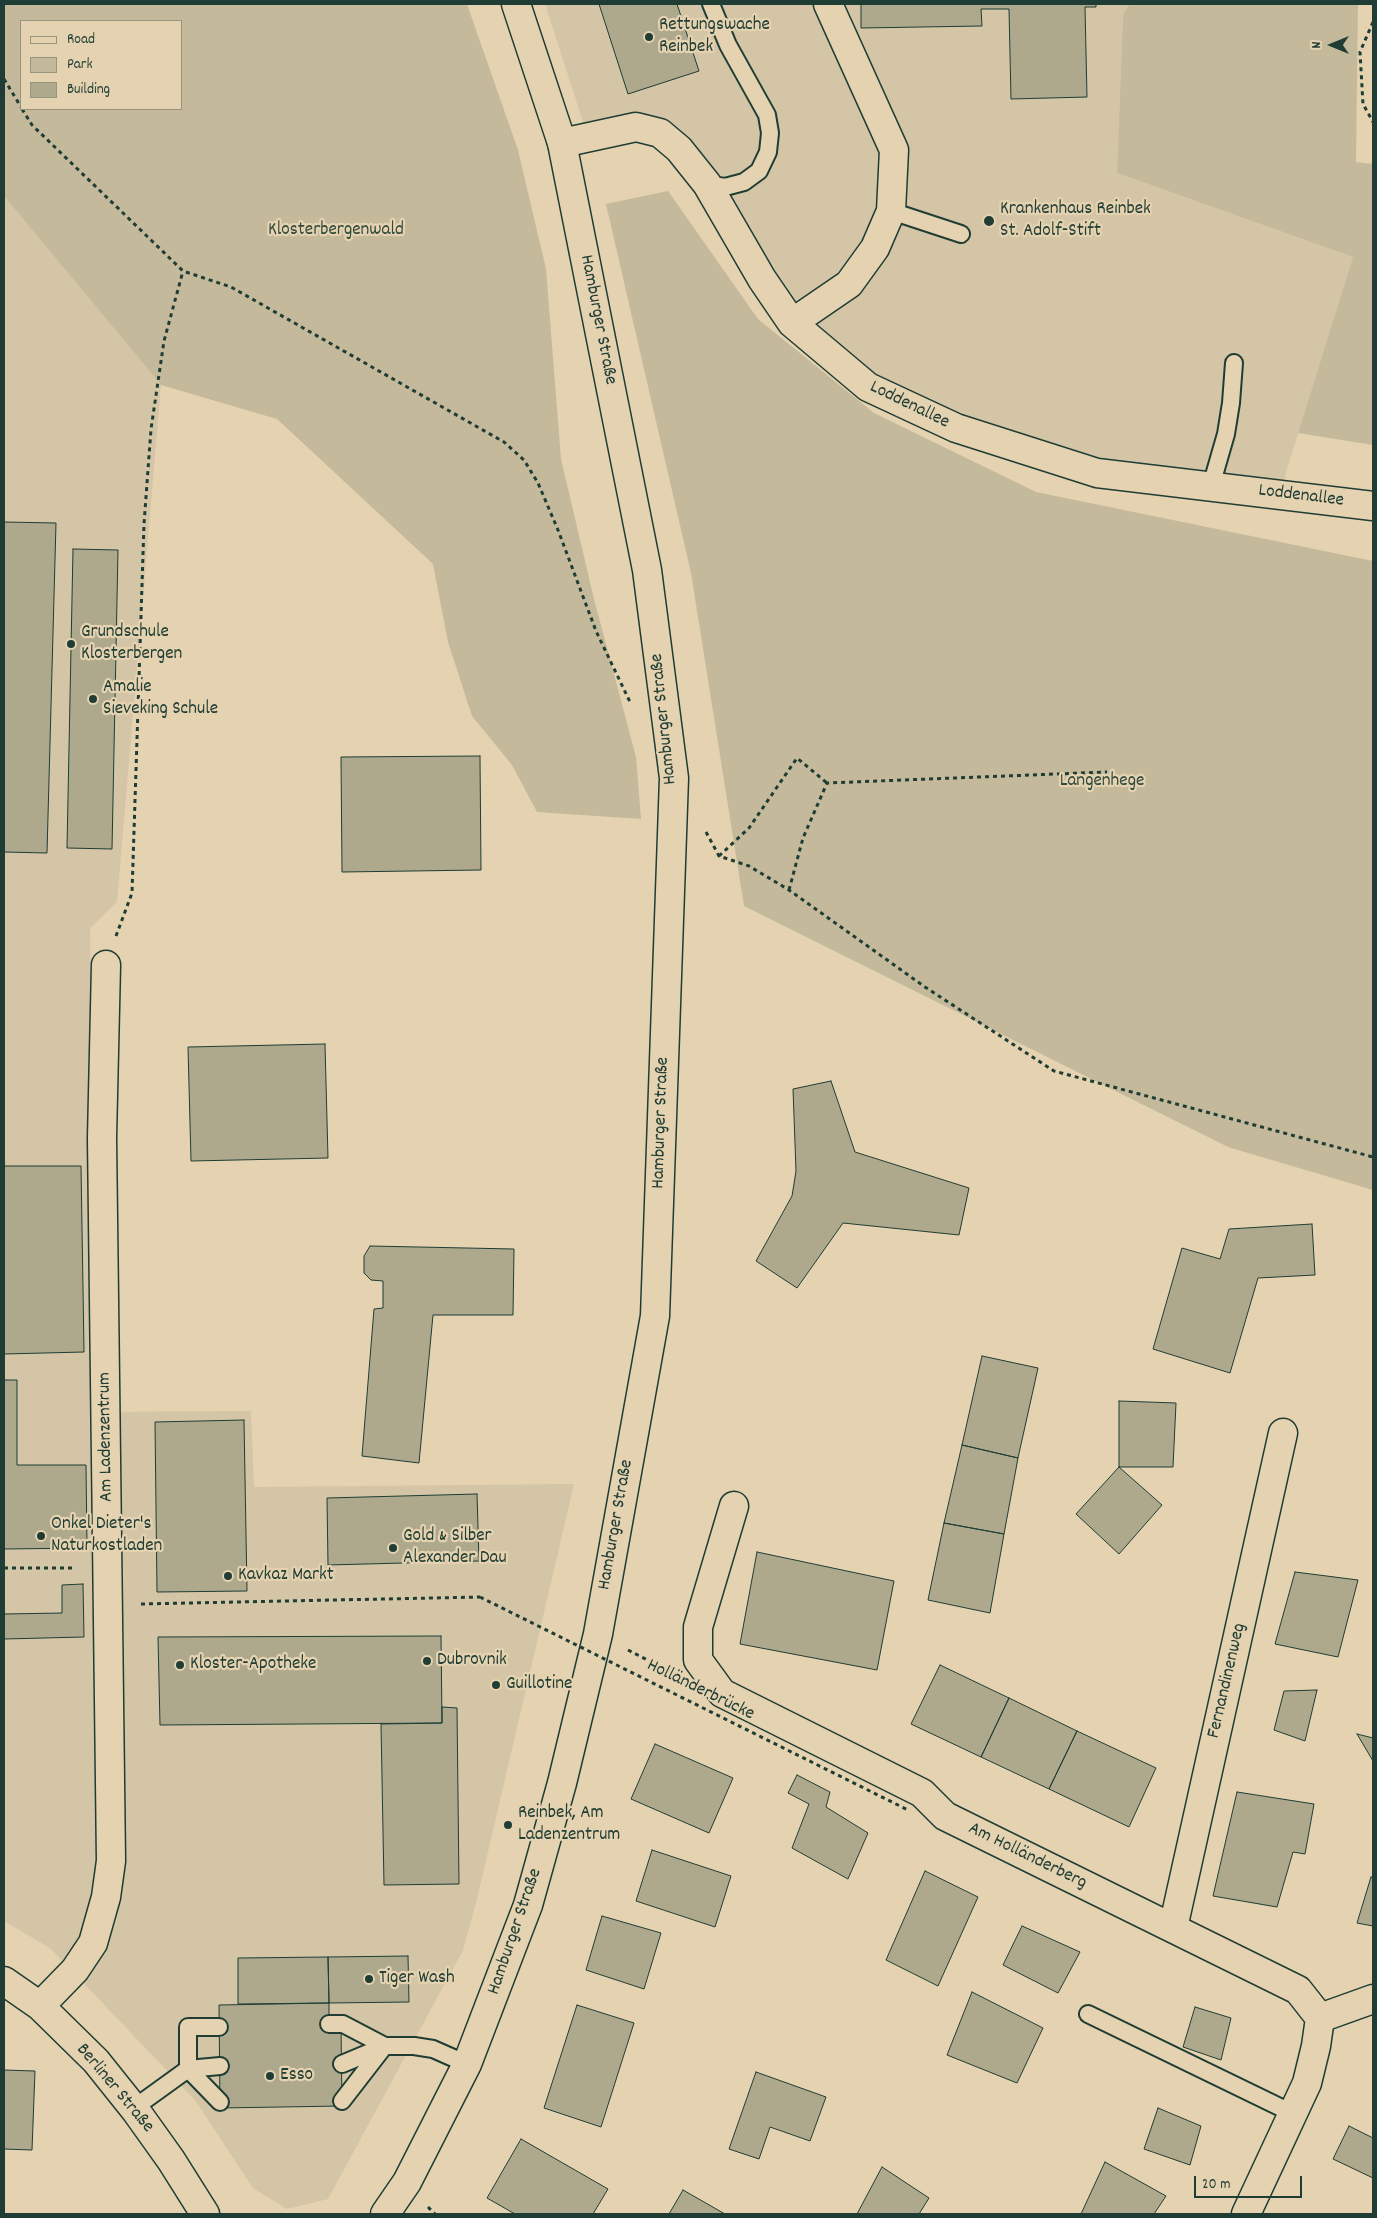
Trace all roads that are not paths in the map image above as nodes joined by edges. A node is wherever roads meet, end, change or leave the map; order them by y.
1 (516, 4) edge
2 (711, 4) edge
3 (828, 4) edge
4 (562, 143) junction
5 (707, 184) junction
6 (891, 211) junction
7 (961, 234) dead end
8 (792, 323) junction
9 (1234, 363) dead end
10 (1211, 486) junction
11 (1373, 506) edge
12 (106, 965) road end
13 (1283, 1433) dead end
14 (734, 1506) dead end
15 (1173, 1928) junction
16 (4, 1981) edge
17 (1373, 1998) edge
18 (40, 2006) junction
19 (1088, 2014) dead end
20 (1320, 2018) junction
21 (329, 2024) dead end
22 (219, 2027) dead end
23 (384, 2046) junction
24 (342, 2064) dead end
25 (467, 2064) junction
26 (220, 2066) dead end
27 (188, 2069) junction
28 (342, 2101) dead end
29 (220, 2102) dead end
30 (134, 2108) junction
31 (1292, 2113) junction
32 (205, 2214) edge
33 (385, 2214) edge
34 (1246, 2214) edge

1 - 4 street, Hamburger Straße
2 - 5 lane
3 - 6 street
4 - 5 street, Loddenallee
4 - 25 street, Hamburger Straße
5 - 8 street, Loddenallee
6 - 7 lane
6 - 8 street
8 - 10 street, Loddenallee
9 - 10 lane
10 - 11 street, Loddenallee
12 - 18 street, Am Ladenzentrum
13 - 15 street, Fernandinenweg
14 - 15 street, Am Holländerberg
15 - 20 street, Am Holländerberg
16 - 18 street, Berliner Straße
17 - 20 street
18 - 30 street, Berliner Straße
19 - 31 lane
20 - 31 street
21 - 23 lane
22 - 27 lane
23 - 24 lane
23 - 25 lane
23 - 28 lane
25 - 33 street, Hamburger Straße
26 - 27 lane
27 - 29 lane
27 - 30 lane
30 - 32 street, Berliner Straße
31 - 34 street

